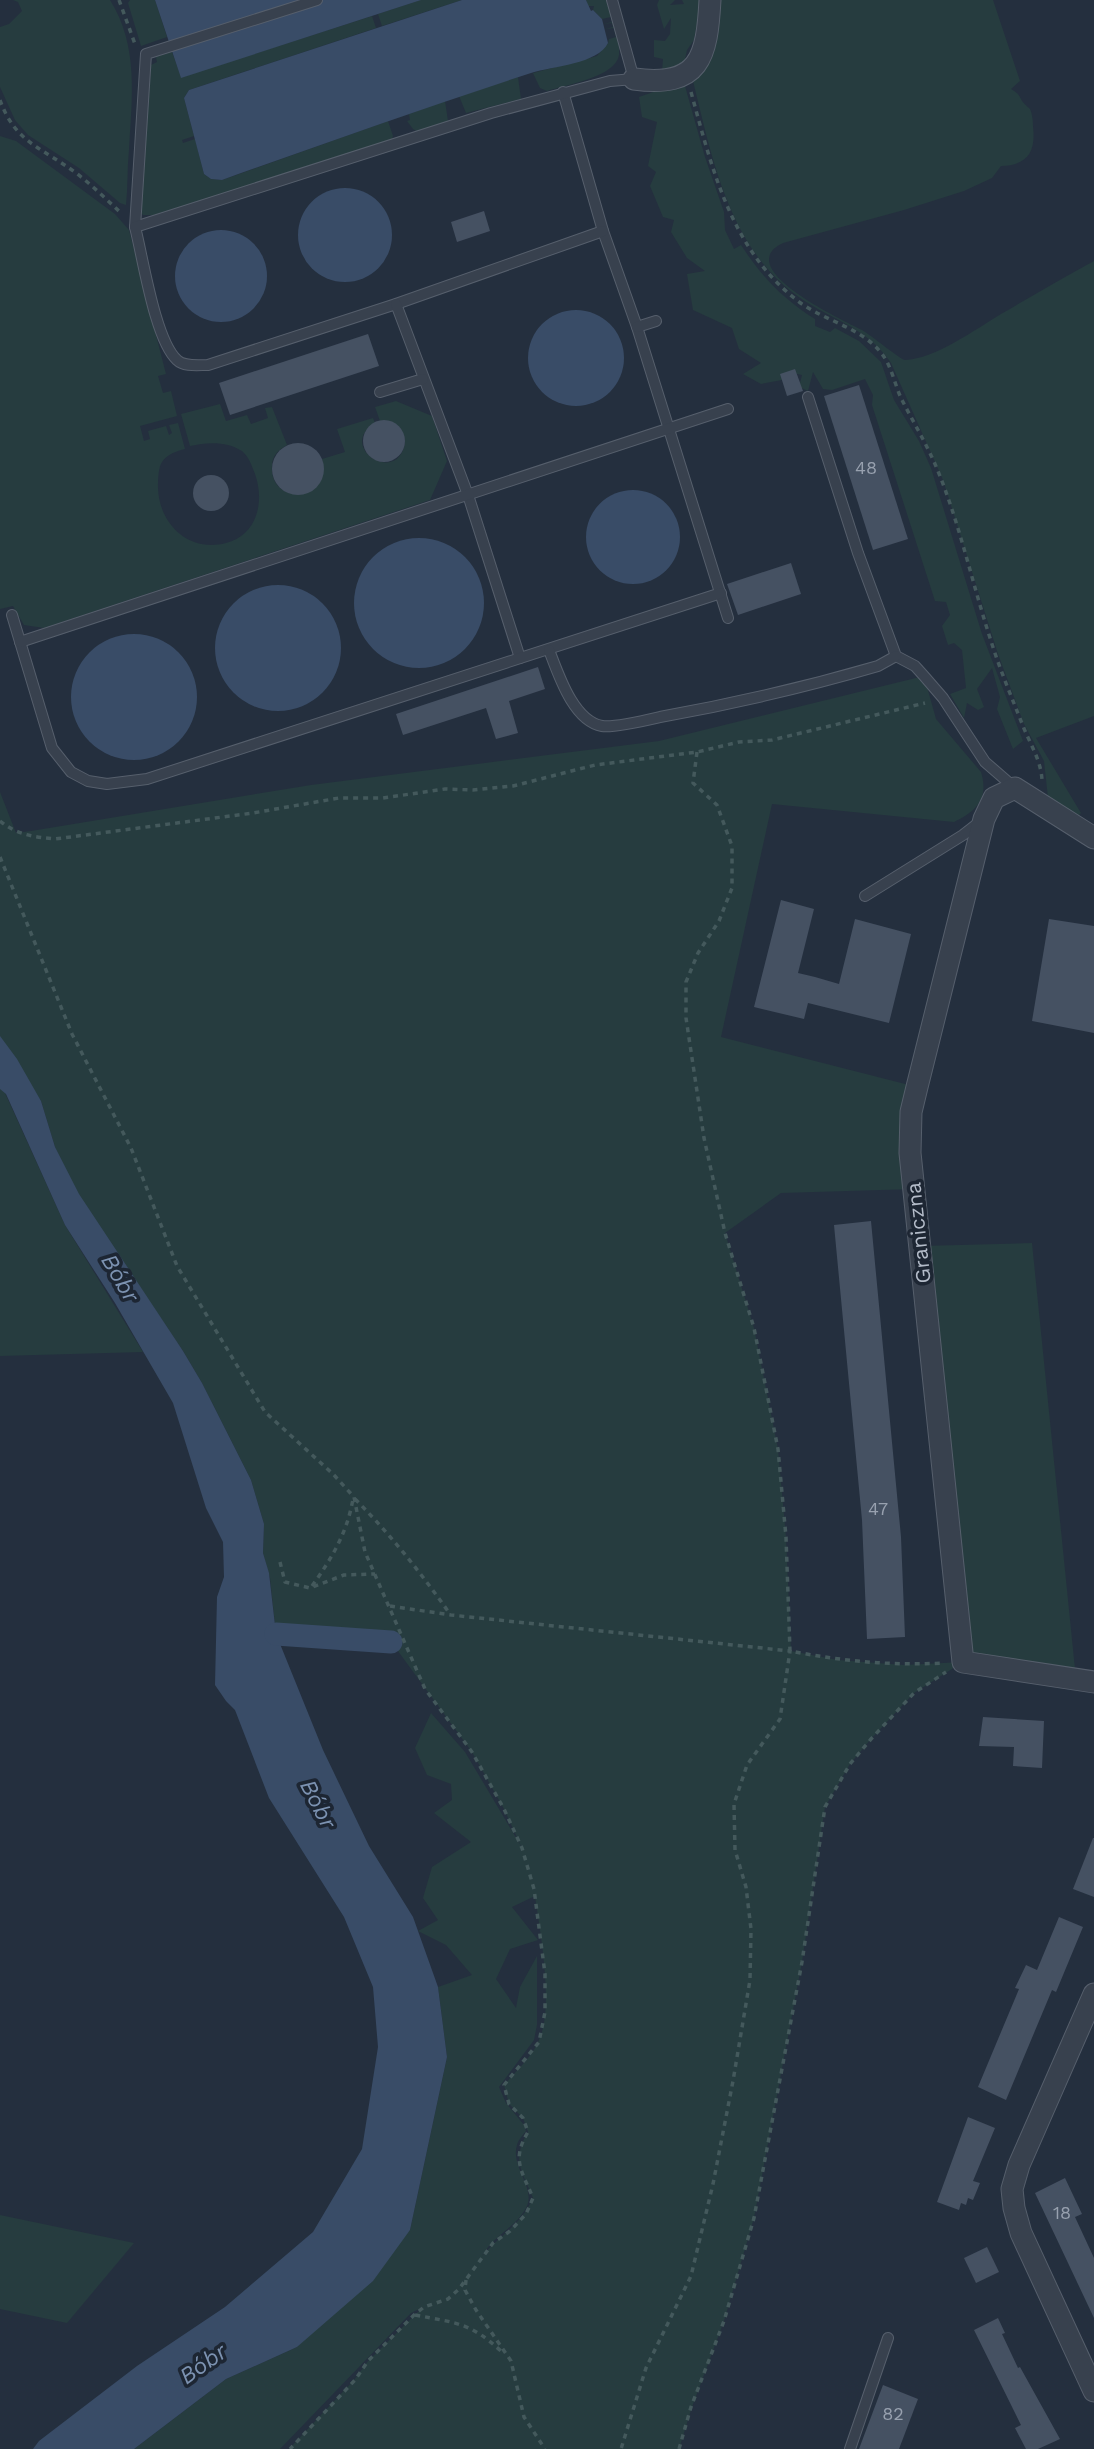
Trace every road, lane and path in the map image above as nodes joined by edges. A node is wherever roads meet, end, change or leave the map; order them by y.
1 (119, 0) edge
2 (317, 0) edge
3 (612, 0) edge
4 (710, 0) edge
5 (146, 54) junction
6 (686, 73) junction
7 (634, 79) junction
8 (563, 92) junction
9 (0, 100) edge
10 (135, 227) junction
11 (603, 232) junction
12 (396, 304) junction
13 (656, 321) dead end
14 (637, 327) junction
15 (423, 379) junction
16 (380, 392) dead end
17 (808, 397) dead end
18 (728, 409) dead end
19 (668, 427) junction
20 (468, 495) junction
21 (721, 593) junction
22 (12, 615) dead end
23 (728, 618) dead end
24 (20, 642) junction
25 (549, 650) junction
26 (897, 656) junction
27 (520, 657) junction
28 (943, 698) junction
29 (697, 752) junction
30 (1015, 788) junction
31 (1043, 807) junction
32 (984, 819) junction
33 (0, 821) edge
34 (1094, 838) edge
35 (0, 857) edge
36 (865, 896) dead end
37 (354, 1497) junction
38 (280, 1562) dead end
39 (375, 1574) junction
40 (310, 1588) junction
41 (390, 1606) junction
42 (451, 1615) junction
43 (790, 1651) junction
44 (963, 1662) junction
45 (1094, 1682) edge
46 (1094, 1994) edge
47 (466, 2278) junction
48 (414, 2315) junction
49 (888, 2339) dead end
50 (511, 2361) junction
51 (1094, 2391) edge
52 (290, 2449) edge
53 (545, 2449) edge
54 (621, 2449) edge
55 (678, 2449) edge
56 (850, 2449) edge

1 - 5 path
2 - 5 lane
3 - 7 lane
4 - 6 street
5 - 10 lane
6 - 7 street
6 - 31 path
7 - 8 lane
8 - 10 lane
8 - 11 lane
9 - 10 path
10 - 12 lane
11 - 12 lane
11 - 14 lane
12 - 15 lane
13 - 14 lane
14 - 19 lane
15 - 16 lane
15 - 20 lane
17 - 26 lane
18 - 19 lane
19 - 20 lane
19 - 21 lane
20 - 24 lane
20 - 27 lane
21 - 23 lane
21 - 25 lane
22 - 24 lane
24 - 27 lane
25 - 26 lane
25 - 27 lane
26 - 28 lane
28 - 29 path
28 - 30 lane
29 - 33 path
29 - 43 path
30 - 31 street
30 - 32 street, Graniczna
31 - 34 street
32 - 36 lane
32 - 44 street, Graniczna
35 - 37 path
37 - 39 path
37 - 40 path
37 - 42 path
38 - 40 path
39 - 40 path
39 - 41 path
41 - 42 path
41 - 47 path
42 - 43 path
43 - 44 path
43 - 54 path
44 - 45 street
44 - 55 path
46 - 51 street
47 - 48 path
47 - 50 path
48 - 50 path
48 - 52 path
49 - 56 lane
50 - 53 path

